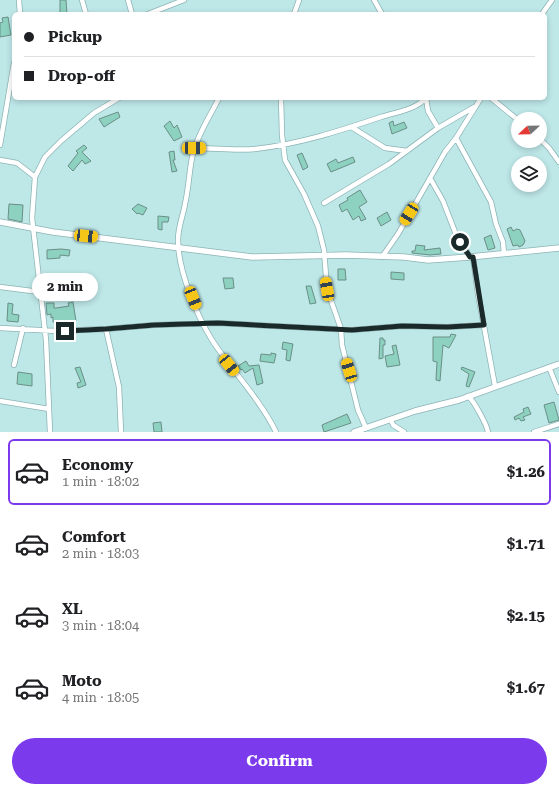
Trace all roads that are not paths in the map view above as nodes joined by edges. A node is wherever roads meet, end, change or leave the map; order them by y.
1 (19, 0) edge
2 (82, 0) edge
3 (128, 0) edge
4 (184, 0) edge
5 (299, 0) edge
6 (374, 0) edge
7 (552, 0) edge
8 (20, 12) edge
9 (85, 12) edge
10 (131, 12) edge
11 (153, 12) edge
12 (295, 12) edge
13 (381, 12) edge
14 (543, 12) edge
15 (12, 75) edge
16 (116, 100) edge
17 (218, 100) edge
18 (281, 100) edge
19 (424, 100) edge
20 (426, 100) edge
21 (480, 100) edge
22 (493, 100) edge
23 (477, 106) junction
24 (511, 114) edge
25 (353, 128) junction
26 (438, 128) junction
27 (456, 138) junction
28 (0, 145) edge
29 (283, 145) junction
30 (547, 145) edge
31 (194, 148) junction
32 (407, 151) junction
33 (0, 160) edge
34 (559, 162) edge
35 (35, 176) junction
36 (430, 178) junction
37 (324, 203) dead end
38 (0, 222) edge
39 (34, 229) junction
40 (179, 248) junction
41 (559, 248) edge
42 (504, 254) junction
43 (323, 256) junction
44 (382, 257) junction
45 (472, 257) junction
46 (0, 287) edge
47 (40, 292) junction
48 (203, 324) junction
49 (484, 325) junction
50 (0, 328) edge
51 (23, 328) junction
52 (106, 329) junction
53 (340, 329) junction
54 (44, 330) junction
55 (559, 364) edge
56 (14, 365) dead end
57 (549, 367) junction
58 (559, 373) edge
59 (552, 374) junction
60 (495, 386) junction
61 (559, 392) edge
62 (468, 396) junction
63 (0, 401) edge
64 (49, 409) junction
65 (391, 420) junction
66 (559, 424) edge
67 (366, 428) junction
68 (50, 432) edge
69 (121, 432) edge
70 (276, 432) edge
71 (354, 432) edge
72 (404, 432) edge
73 (488, 432) edge
74 (534, 432) edge

1 - 8 street
2 - 9 street
3 - 10 street
4 - 11 street
5 - 12 street
6 - 13 street
7 - 14 street
15 - 28 street
16 - 35 street
17 - 31 street
18 - 29 street
19 - 25 street
20 - 26 street
21 - 23 street
22 - 24 street
23 - 26 street
23 - 27 street
25 - 29 street
25 - 32 street
26 - 32 street
27 - 36 street
27 - 42 street
29 - 31 street
29 - 43 street
30 - 34 street
31 - 40 street
32 - 37 street
33 - 35 street
35 - 39 street
36 - 44 street
36 - 45 street
38 - 39 street
39 - 40 street
39 - 47 street
40 - 43 street
40 - 48 street
41 - 42 street
42 - 45 street
43 - 44 street
43 - 53 street
44 - 45 street
45 - 49 street
46 - 47 street
47 - 54 street
48 - 52 street
48 - 53 street
48 - 70 street
49 - 53 street
49 - 60 street
50 - 51 street
51 - 54 street
51 - 56 street
52 - 54 street
52 - 69 street
53 - 67 street
54 - 64 street
55 - 57 street
57 - 59 street
57 - 60 street
58 - 59 street
59 - 61 street
60 - 62 street
62 - 65 street
62 - 73 street
63 - 64 street
64 - 68 street
65 - 67 street
65 - 72 street
66 - 74 street
67 - 71 street

